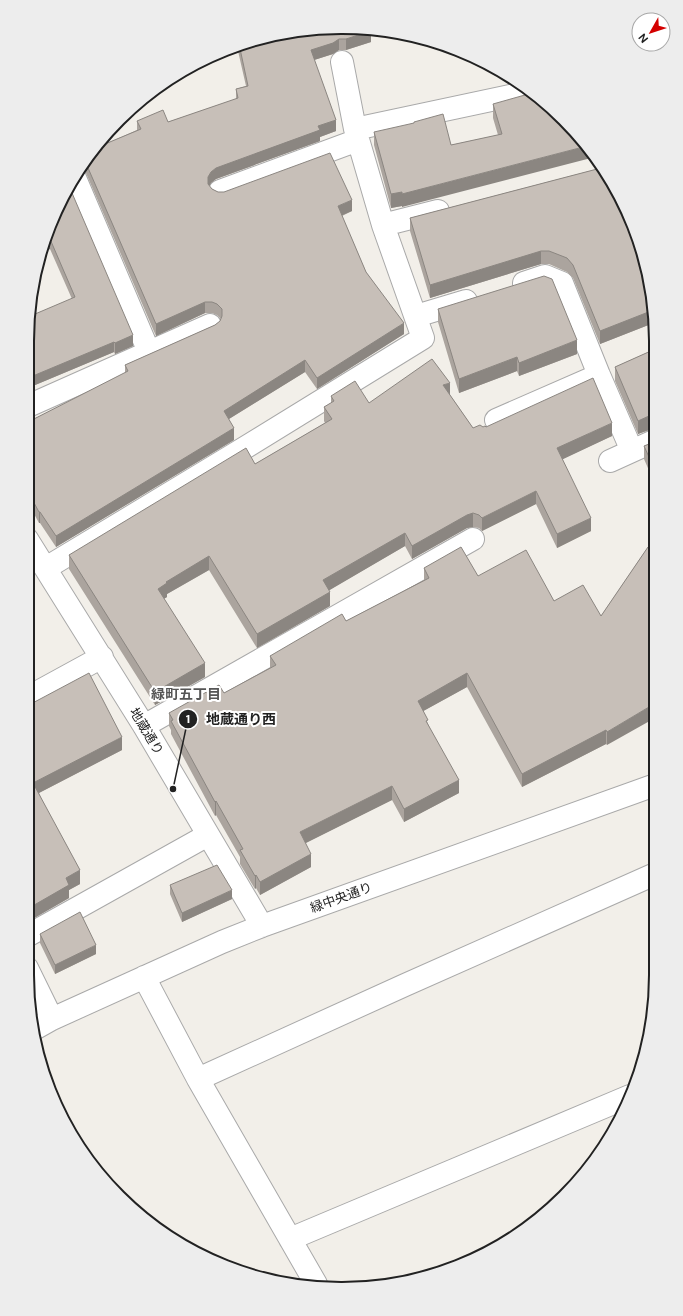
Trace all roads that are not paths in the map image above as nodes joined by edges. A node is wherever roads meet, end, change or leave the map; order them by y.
1 (342, 62) dead end
2 (523, 94) edge
3 (357, 135) junction
4 (78, 184) edge
5 (220, 191) edge
6 (458, 205) edge
7 (382, 225) junction
8 (507, 288) edge
9 (484, 295) edge
10 (416, 316) junction
11 (210, 325) dead end
12 (149, 352) junction
13 (598, 375) junction
14 (34, 403) edge
15 (496, 420) dead end
16 (649, 443) edge
17 (632, 451) junction
18 (610, 461) dead end
19 (473, 539) dead end
20 (34, 550) edge
21 (46, 568) junction
22 (102, 657) junction
23 (34, 694) edge
24 (144, 726) junction
25 (649, 787) edge
26 (208, 835) junction
27 (649, 877) edge
28 (262, 926) junction
29 (34, 932) edge
30 (144, 977) junction
31 (35, 994) edge
32 (44, 1024) edge
33 (198, 1080) junction
34 (623, 1099) edge
35 (290, 1239) junction
36 (314, 1280) edge

1 - 3 street
2 - 3 street
3 - 5 street
3 - 7 street
4 - 12 street
6 - 7 street
7 - 10 street
8 - 13 street
9 - 10 street
10 - 21 street
11 - 12 street
12 - 14 street
13 - 15 street
13 - 17 street
16 - 17 street
17 - 18 street
19 - 24 street
20 - 21 street, 地蔵通り
21 - 22 street, 地蔵通り
22 - 23 street
22 - 24 street, 地蔵通り
24 - 26 street, 地蔵通り
25 - 28 street, 緑中央通り
26 - 28 street, 地蔵通り
26 - 29 street
27 - 33 street
28 - 30 street, 緑中央通り
30 - 32 street, 緑中央通り
30 - 33 street
31 - 32 street
33 - 35 street
34 - 35 street
35 - 36 street

